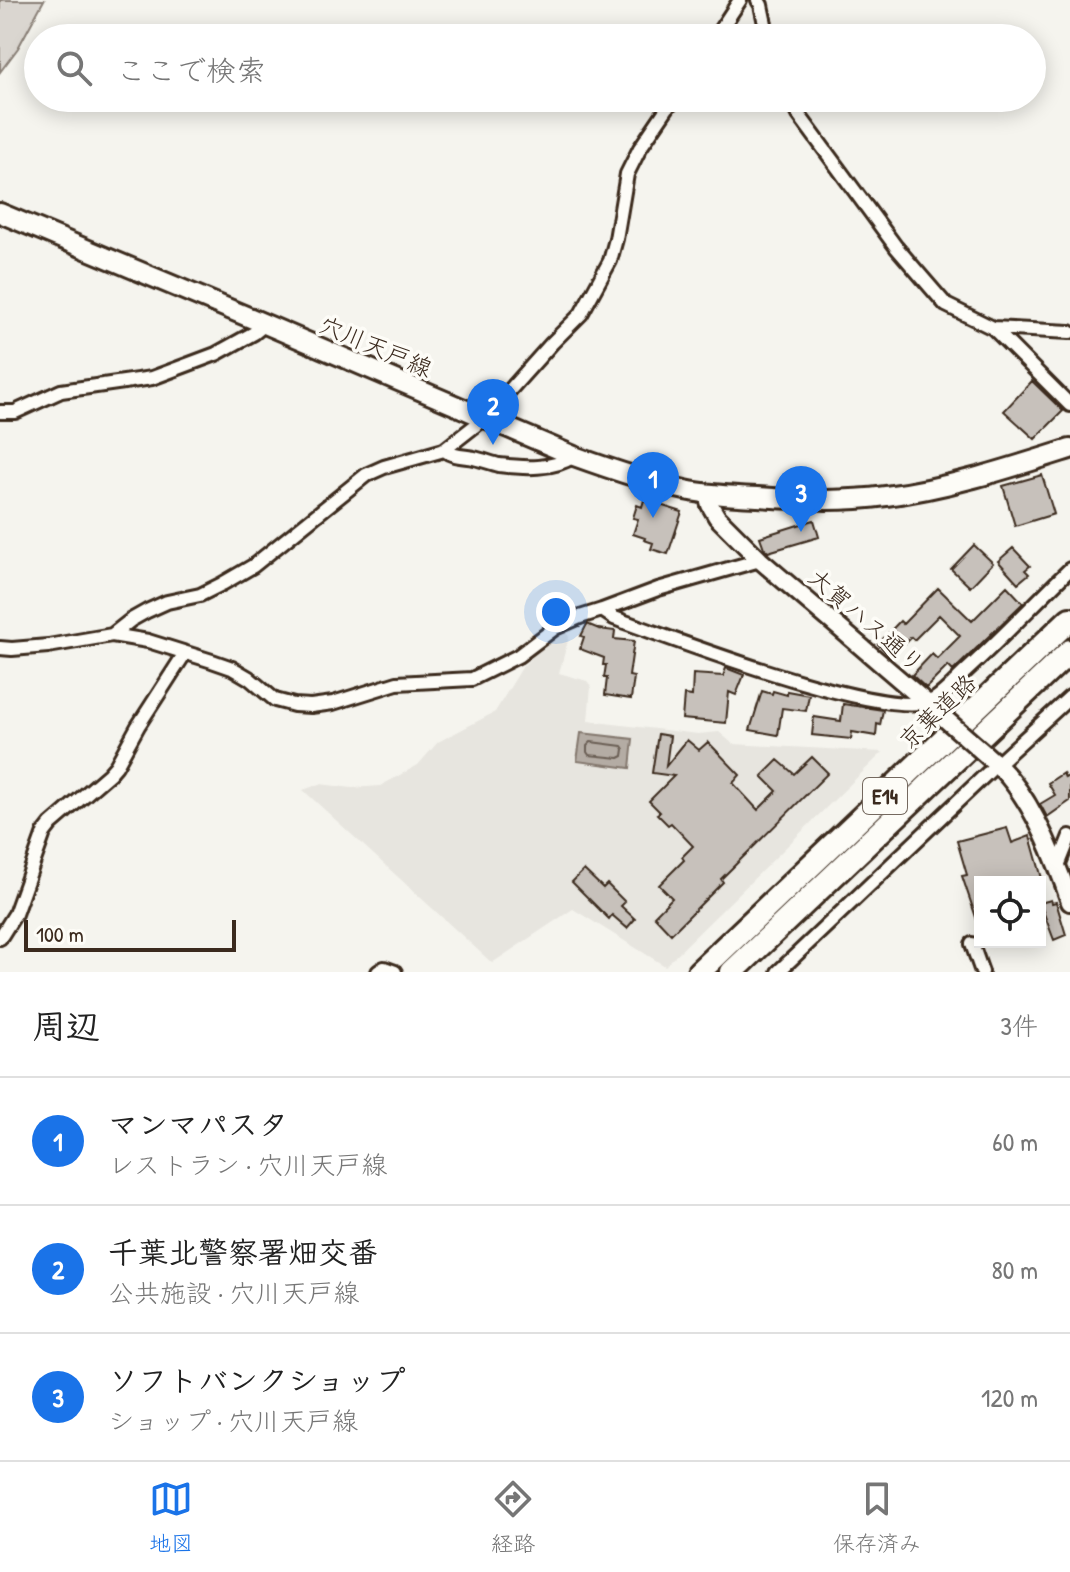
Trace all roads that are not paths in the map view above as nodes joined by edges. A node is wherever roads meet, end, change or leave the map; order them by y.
1 (740, 0) edge
2 (758, 0) edge
3 (724, 24) edge
4 (765, 24) edge
5 (664, 112) edge
6 (798, 112) edge
7 (0, 213) edge
8 (265, 324) junction
9 (993, 328) junction
10 (1070, 332) edge
11 (1070, 405) edge
12 (0, 412) edge
13 (485, 418) junction
14 (1070, 449) edge
15 (444, 450) junction
16 (574, 456) junction
17 (707, 494) junction
18 (760, 560) junction
19 (1070, 569) edge
20 (602, 610) junction
21 (1070, 619) edge
22 (112, 635) junction
23 (0, 648) edge
24 (1070, 651) edge
25 (185, 653) junction
26 (1070, 697) edge
27 (930, 706) junction
28 (994, 762) junction
29 (1070, 836) edge
30 (1058, 866) junction
31 (1070, 902) edge
32 (0, 938) edge
33 (972, 944) dead end
34 (378, 972) edge
35 (395, 972) edge
36 (699, 972) edge
37 (732, 972) edge
38 (778, 972) edge
39 (982, 972) edge

1 - 3 street
2 - 4 street
5 - 13 street
6 - 9 street
7 - 8 main road, 穴川天戸線
8 - 12 street
8 - 13 main road, 穴川天戸線
9 - 10 street
9 - 11 street
13 - 15 street
13 - 16 main road, 穴川天戸線
14 - 17 main road, 穴川天戸線
15 - 16 street
15 - 22 street
16 - 17 main road, 穴川天戸線
17 - 18 street, 大賀ハス通り
18 - 20 street
18 - 27 street, 大賀ハス通り
19 - 27 street
20 - 25 street
20 - 27 street
21 - 36 highway, 京葉道路 / E14
22 - 23 street
22 - 25 street
24 - 37 highway, 京葉道路 / E14
25 - 32 street
26 - 28 street
27 - 28 street, 大賀ハス通り, bridge
28 - 30 street, 大賀ハス通り
28 - 38 street
29 - 30 street
30 - 31 street, 大賀ハス通り
33 - 39 street
34 - 35 street

